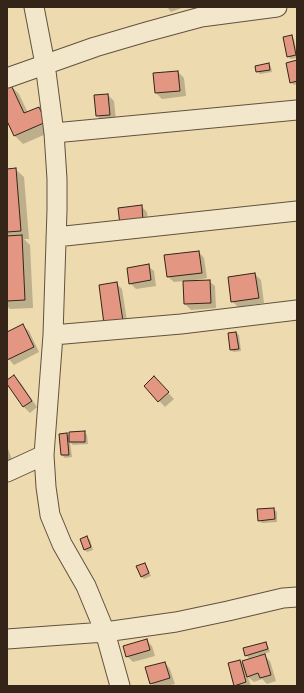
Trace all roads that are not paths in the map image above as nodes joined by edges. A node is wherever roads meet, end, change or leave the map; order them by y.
1 (34, 7) edge
2 (278, 7) edge
3 (45, 64) junction
4 (7, 78) edge
5 (297, 110) edge
6 (54, 133) junction
7 (297, 211) edge
8 (56, 237) junction
9 (297, 310) edge
10 (53, 335) junction
11 (44, 455) junction
12 (7, 472) edge
13 (297, 596) edge
14 (106, 632) junction
15 (7, 639) edge
16 (120, 686) edge

1 - 3 street
2 - 3 street
3 - 4 street
3 - 6 street
5 - 6 street
6 - 8 street
7 - 8 street
8 - 10 street
9 - 10 street
10 - 11 street
11 - 12 street
11 - 14 street
13 - 14 street
14 - 15 street
14 - 16 street

